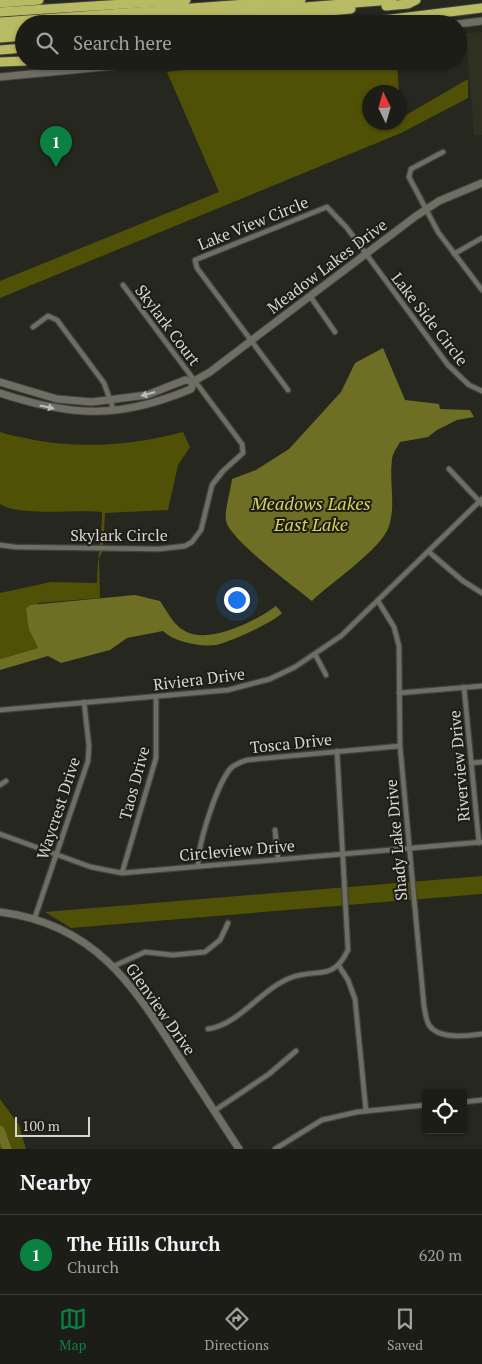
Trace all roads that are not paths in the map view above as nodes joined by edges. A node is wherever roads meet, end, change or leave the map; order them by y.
1 (39, 0) edge
2 (186, 0) edge
3 (301, 0) edge
4 (392, 0) edge
5 (416, 0) edge
6 (280, 1) edge
7 (0, 3) edge
8 (482, 8) edge
9 (4, 12) edge
10 (93, 15) edge
11 (205, 15) edge
12 (289, 15) edge
13 (425, 15) edge
14 (15, 21) edge
15 (482, 21) edge
16 (0, 22) edge
17 (467, 23) edge
18 (15, 29) edge
19 (0, 30) edge
20 (15, 37) edge
21 (0, 38) edge
22 (15, 49) edge
23 (0, 50) edge
24 (15, 61) edge
25 (0, 62) edge
26 (72, 70) edge
27 (0, 77) edge
28 (443, 152) dead end
29 (482, 183) edge
30 (425, 210) junction
31 (482, 238) edge
32 (366, 254) junction
33 (454, 254) junction
34 (122, 285) dead end
35 (482, 290) edge
36 (310, 296) junction
37 (33, 327) dead end
38 (334, 332) dead end
39 (252, 340) junction
40 (194, 381) junction
41 (0, 382) edge
42 (288, 390) dead end
43 (482, 391) edge
44 (0, 393) edge
45 (111, 401) junction
46 (114, 410) junction
47 (449, 469) dead end
48 (481, 502) edge
49 (0, 545) edge
50 (429, 552) junction
51 (482, 593) edge
52 (378, 601) junction
53 (315, 654) junction
54 (326, 675) dead end
55 (482, 686) edge
56 (464, 687) junction
57 (399, 693) junction
58 (156, 697) junction
59 (84, 702) junction
60 (0, 710) edge
61 (400, 746) junction
62 (337, 752) junction
63 (482, 762) edge
64 (471, 763) junction
65 (6, 781) dead end
66 (0, 785) edge
67 (275, 830) dead end
68 (0, 834) edge
69 (480, 842) edge
70 (408, 848) junction
71 (344, 854) junction
72 (55, 855) junction
73 (278, 859) junction
74 (198, 866) junction
75 (122, 873) junction
76 (0, 912) edge
77 (34, 920) junction
78 (228, 923) dead end
79 (114, 966) junction
80 (339, 966) junction
81 (208, 1029) dead end
82 (482, 1034) edge
83 (296, 1051) dead end
84 (482, 1100) edge
85 (467, 1102) edge
86 (422, 1106) edge
87 (214, 1111) junction
88 (366, 1111) junction
89 (282, 1144) junction
90 (239, 1149) edge
91 (275, 1149) edge
92 (286, 1149) edge

1 - 7 highway
2 - 9 highway
3 - 6 highway
4 - 11 highway
5 - 12 highway
6 - 10 highway
8 - 13 highway
14 - 16 highway
15 - 17 street
18 - 19 highway
20 - 21 highway
22 - 23 highway
24 - 25 highway
26 - 27 street
28 - 30 street
29 - 30 street, Meadow Lakes Drive
30 - 32 street, Meadow Lakes Drive
30 - 33 street
31 - 33 street
32 - 36 street, Meadow Lakes Drive
32 - 39 street, Lake View Circle
32 - 43 street, Lake Side Circle
33 - 35 street
34 - 40 street, Skylark Court
36 - 38 street
36 - 39 street, Meadow Lakes Drive
37 - 45 street
39 - 40 street, Meadow Lakes Drive
39 - 42 street
40 -> 45 street, Meadow Lakes Drive
40 - 46 street, Meadow Lakes Drive
40 - 49 street, Skylark Circle
41 - 45 street, Meadow Lakes Drive
44 -> 46 street, Meadow Lakes Drive
45 - 46 street
47 - 48 street
48 - 50 street, Riviera Drive
50 - 51 street
50 - 52 street, Riviera Drive
52 - 53 street, Riviera Drive
52 - 57 street, Shady Lake Drive
53 - 54 street
53 - 58 street, Riviera Drive
55 - 56 street
56 - 57 street
56 - 64 street, Riverview Drive
57 - 61 street, Shady Lake Drive
58 - 59 street, Riviera Drive
58 - 75 street, Taos Drive
59 - 60 street, Riviera Drive
59 - 72 street, Waycrest Drive
61 - 62 street, Tosca Drive
61 - 70 street, Shady Lake Drive
62 - 71 street
62 - 74 street, Tosca Drive
63 - 64 street
64 - 69 street, Riverview Drive
65 - 66 street
67 - 73 street
68 - 72 street, Circleview Drive
69 - 70 street, Circleview Drive
70 - 71 street, Circleview Drive
70 - 82 street, Shady Lake Drive
71 - 73 street, Circleview Drive
71 - 80 street
72 - 75 street, Circleview Drive
72 - 77 street, Waycrest Drive
73 - 74 street, Circleview Drive
74 - 75 street, Circleview Drive
76 - 77 street, Glenview Drive
77 - 79 street, Glenview Drive
78 - 79 street
79 - 87 street, Glenview Drive
80 - 81 street
80 - 88 street
83 - 87 street
84 - 85 street
86 - 88 street
87 - 90 street, Glenview Drive
88 - 89 street
89 - 91 street
89 - 92 street

